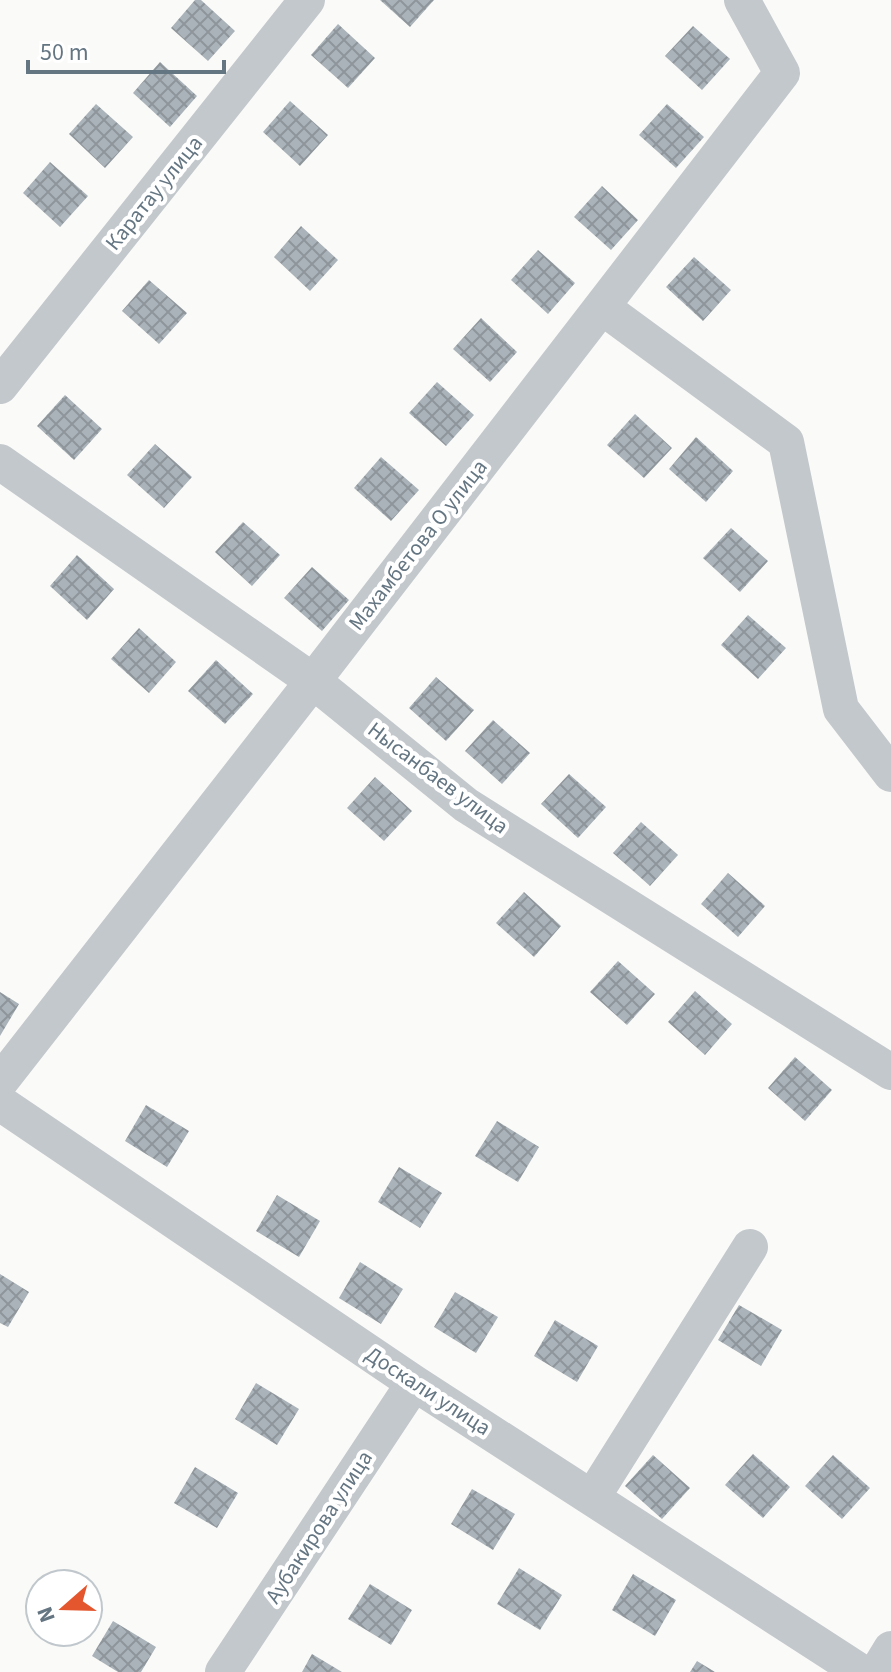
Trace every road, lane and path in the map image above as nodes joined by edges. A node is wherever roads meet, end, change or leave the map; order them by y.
1 (307, 0) edge
2 (742, 0) edge
3 (602, 307) junction
4 (0, 386) edge
5 (0, 462) edge
6 (313, 681) junction
7 (891, 774) edge
8 (891, 1072) edge
9 (0, 1082) edge
10 (0, 1103) edge
11 (750, 1247) dead end
12 (414, 1383) junction
13 (592, 1498) junction
14 (891, 1649) edge
15 (223, 1672) edge
16 (861, 1672) edge
17 (877, 1672) edge

1 - 4 street, Каратау улица
2 - 3 street, Махамбетова О улица
3 - 6 street, Махамбетова О улица
3 - 7 street
5 - 6 street, Нысанбаев улица
6 - 8 street, Нысанбаев улица
6 - 9 street, Махамбетова О улица
10 - 12 street, Доскали улица
11 - 13 street
12 - 13 street, Доскали улица
12 - 15 street, Аубакирова улица
13 - 16 street, Доскали улица
14 - 17 street

